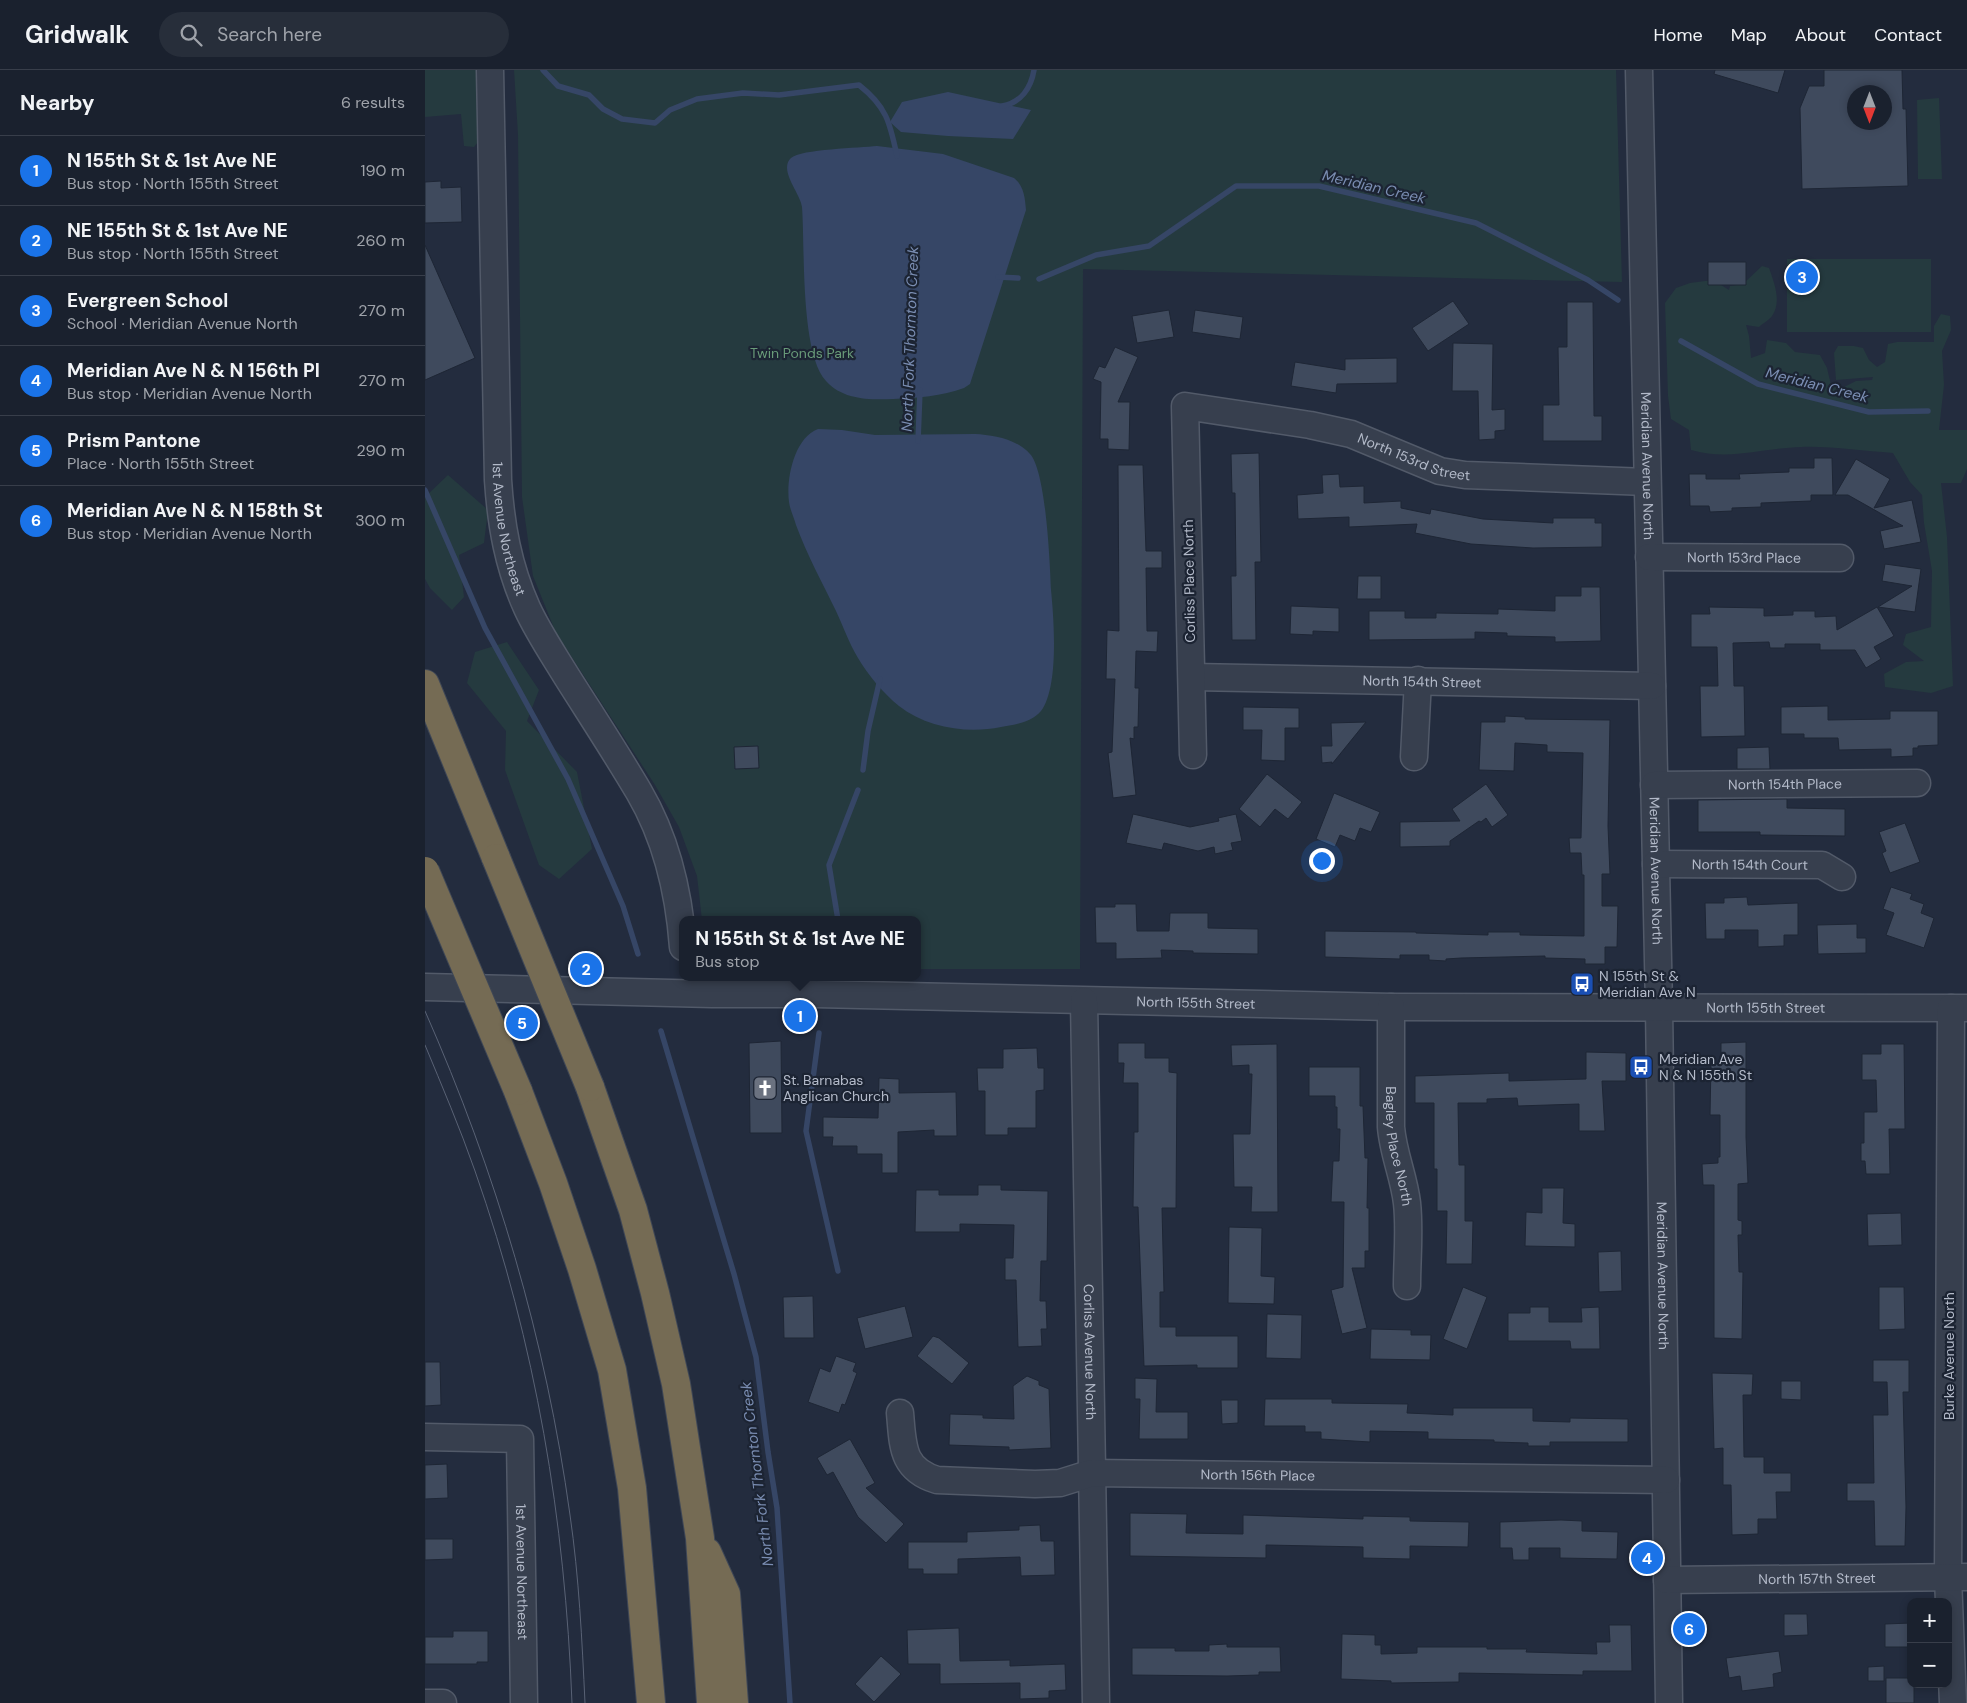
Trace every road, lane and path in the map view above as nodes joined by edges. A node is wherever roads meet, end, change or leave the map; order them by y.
1 (490, 70) edge
2 (1639, 70) edge
3 (1185, 406) joint
4 (1647, 482) junction
5 (1649, 557) junction
6 (1840, 558) dead end
7 (1191, 677) junction
8 (1418, 680) junction
9 (425, 684) edge
10 (1652, 686) junction
11 (1193, 755) dead end
12 (1414, 757) dead end
13 (1917, 783) dead end
14 (1654, 785) junction
15 (1656, 864) junction
16 (425, 871) edge
17 (1842, 877) dead end
18 (681, 916) edge
19 (683, 985) edge
20 (425, 987) edge
21 (1084, 1001) junction
22 (1391, 1006) junction
23 (1659, 1006) junction
24 (1959, 1008) edge
25 (1407, 1286) dead end
26 (900, 1413) dead end
27 (425, 1437) edge
28 (1092, 1472) junction
29 (1666, 1480) junction
30 (700, 1538) junction
31 (1957, 1577) edge
32 (1667, 1580) junction
33 (425, 1703) edge
34 (443, 1703) edge
35 (524, 1703) edge
36 (651, 1703) edge
37 (711, 1703) edge
38 (734, 1703) edge
39 (1096, 1703) edge
40 (1669, 1703) edge
41 (1953, 1703) edge

1 - 18 street, 1st Avenue Northeast
2 - 4 street, Meridian Avenue North
3 - 4 street, North 153rd Street
3 - 7 street, Corliss Place North
4 - 5 street, Meridian Avenue North
5 - 6 street, North 153rd Place
5 - 10 street, Meridian Avenue North
7 - 8 street, North 154th Street
7 - 11 street, Corliss Place North
8 - 10 street, North 154th Street
8 - 12 street
9 - 30 highway, bridge
10 - 14 street, Meridian Avenue North
13 - 14 street, North 154th Place
14 - 15 street, Meridian Avenue North
15 - 17 street, North 154th Court
15 - 23 street, Meridian Avenue North
16 - 36 highway, bridge
19 - 20 street, North 155th Street
19 - 21 street, North 155th Street
21 - 22 street, North 155th Street
21 - 28 street, Corliss Avenue North
22 - 23 street, North 155th Street
22 - 25 street, Bagley Place North
23 - 24 street, North 155th Street
23 - 29 street, Meridian Avenue North
24 - 31 street, Burke Avenue North
26 - 28 street, North 156th Place
27 - 35 street, 1st Avenue Northeast
28 - 29 street, North 156th Place
28 - 39 street, Corliss Avenue North
29 - 32 street, Meridian Avenue North
30 - 37 highway
30 - 38 highway
31 - 32 street, North 157th Street
31 - 41 street, Burke Avenue North
32 - 40 street, Meridian Avenue North
33 - 34 street

